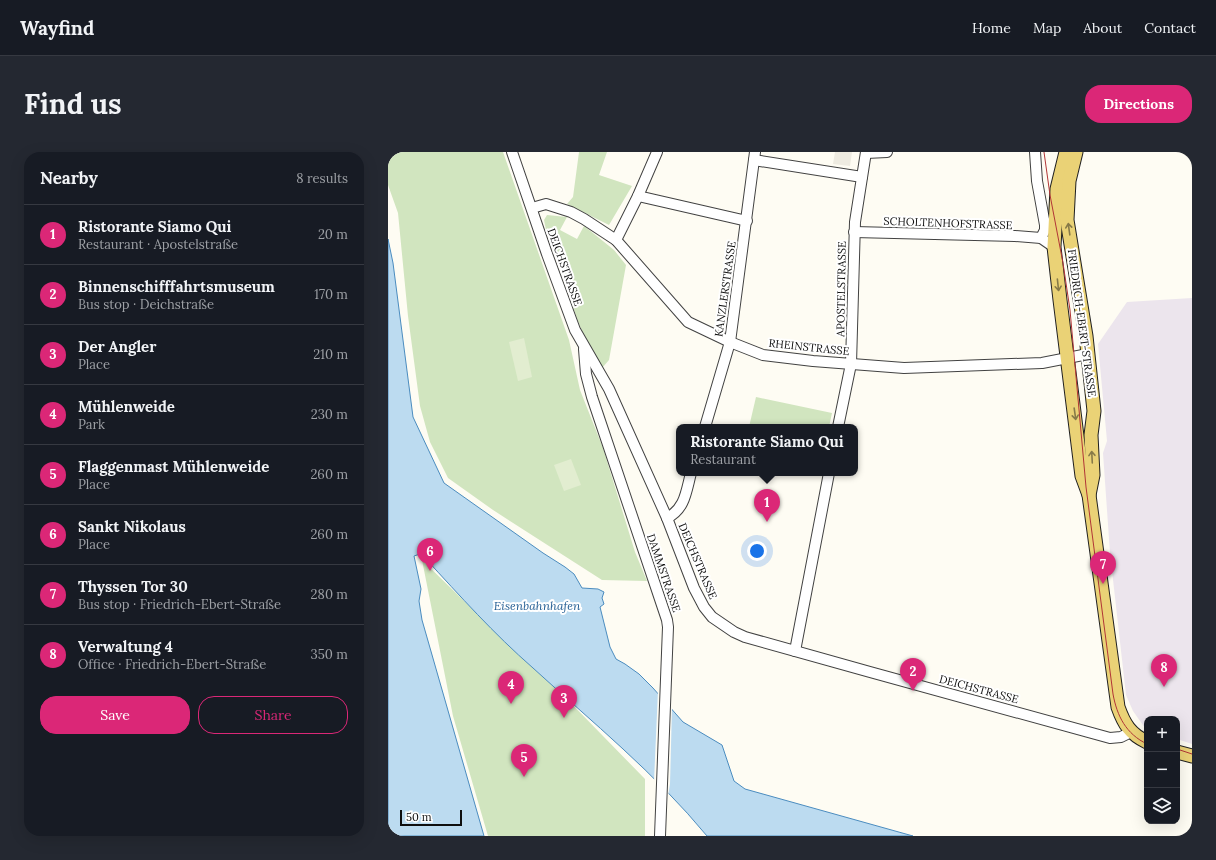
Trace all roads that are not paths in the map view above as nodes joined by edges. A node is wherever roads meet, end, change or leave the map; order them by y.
1 (512, 152) edge
2 (657, 152) edge
3 (887, 152) edge
4 (1035, 152) edge
5 (1066, 152) edge
6 (1076, 152) edge
7 (866, 153) edge
8 (754, 156) edge
9 (862, 177) junction
10 (638, 196) junction
11 (532, 208) junction
12 (747, 221) junction
13 (854, 232) junction
14 (1041, 238) junction
15 (616, 240) junction
16 (1054, 247) junction
17 (730, 342) junction
18 (584, 347) junction
19 (1088, 354) junction
20 (1067, 358) junction
21 (851, 364) junction
22 (609, 389) junction
23 (592, 397) junction
24 (706, 424) edge
25 (839, 424) edge
26 (690, 476) edge
27 (828, 476) edge
28 (1089, 495) junction
29 (667, 518) junction
30 (795, 651) junction
31 (1131, 732) junction
32 (1144, 740) edge
33 (1180, 753) edge
34 (1192, 756) edge
35 (660, 836) edge

1 - 11 street, DEICHSTRASSE
2 - 10 street
3 - 7 street
4 - 14 street
5 - 16 main road, FRIEDRICH-EBERT-STRASSE
19 -> 6 main road, FRIEDRICH-EBERT-STRASSE
7 - 9 street, APOSTELSTRASSE
8 - 9 street
8 - 12 street, KANZLERSTRASSE
9 - 13 street, APOSTELSTRASSE
10 - 12 street
10 - 15 street
11 - 15 street, RHEINSTRASSE
11 - 18 street, DEICHSTRASSE
12 - 17 street, KANZLERSTRASSE
13 - 14 street, SCHOLTENHOFSTRASSE
13 - 21 street, APOSTELSTRASSE
14 - 16 street, FRIEDRICH-EBERT-STRASSE
15 - 17 street, RHEINSTRASSE
16 -> 20 main road, FRIEDRICH-EBERT-STRASSE
17 - 21 street, RHEINSTRASSE
17 - 24 street, KANZLERSTRASSE
18 - 22 street, DEICHSTRASSE
18 - 23 street, DAMMSTRASSE
19 - 20 street, RHEINSTRASSE
28 -> 19 main road, FRIEDRICH-EBERT-STRASSE
20 - 21 street, RHEINSTRASSE
20 -> 28 main road, FRIEDRICH-EBERT-STRASSE
21 - 25 street, APOSTELSTRASSE
22 - 23 street
22 - 29 street, DEICHSTRASSE
23 - 35 street, DAMMSTRASSE
26 - 29 street
27 - 30 street
28 - 31 main road, FRIEDRICH-EBERT-STRASSE
29 - 30 street, DEICHSTRASSE
30 - 31 street, DEICHSTRASSE
31 - 32 main road, FRIEDRICH-EBERT-STRASSE
33 - 34 main road

